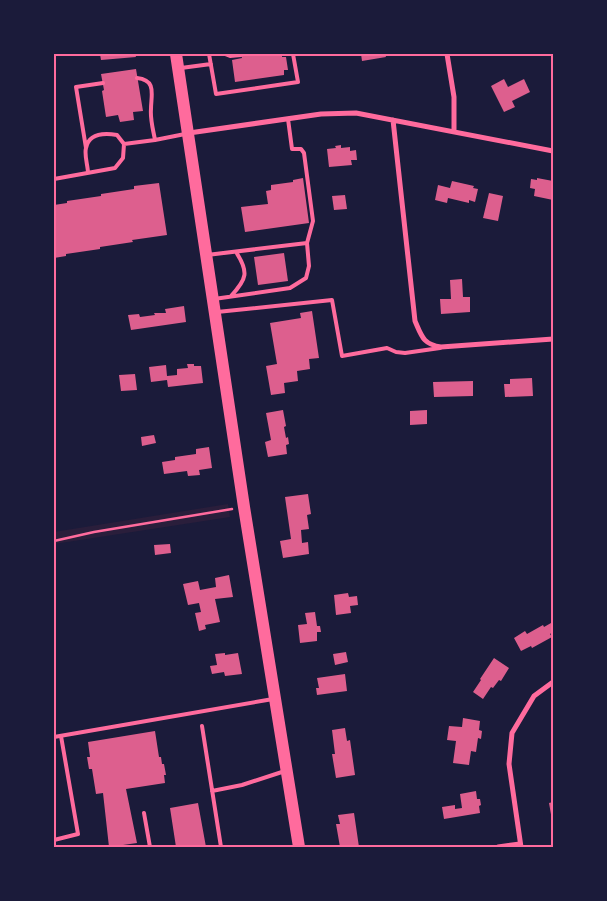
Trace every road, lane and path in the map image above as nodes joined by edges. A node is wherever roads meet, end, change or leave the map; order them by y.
1 (176, 54) edge
2 (209, 54) edge
3 (225, 54) edge
4 (294, 54) edge
5 (447, 54) edge
6 (241, 55) dead end
7 (211, 64) junction
8 (178, 69) junction
9 (137, 78) dead end
10 (103, 83) dead end
11 (288, 119) junction
12 (393, 120) junction
13 (454, 132) junction
14 (187, 133) junction
15 (155, 140) junction
16 (124, 144) junction
17 (86, 148) junction
18 (553, 151) edge
19 (88, 173) junction
20 (54, 179) edge
21 (307, 243) junction
22 (236, 252) junction
23 (206, 255) junction
24 (231, 296) junction
25 (212, 299) junction
26 (215, 312) junction
27 (553, 339) edge
28 (441, 347) junction
29 (244, 506) junction
30 (54, 541) edge
31 (553, 682) edge
32 (275, 698) junction
33 (202, 726) dead end
34 (61, 736) junction
35 (54, 737) edge
36 (286, 771) junction
37 (212, 791) junction
38 (144, 813) dead end
39 (54, 840) edge
40 (520, 846) edge
41 (150, 847) edge
42 (221, 847) edge
43 (299, 847) edge
44 (498, 847) edge

1 - 8 main road
2 - 7 lane
3 - 6 lane
4 - 7 lane
5 - 13 street
7 - 8 lane
8 - 14 main road
9 - 15 lane
10 - 17 lane
11 - 12 street
11 - 14 street
11 - 21 lane
12 - 13 street
12 - 28 street
13 - 18 street
14 - 15 lane
14 - 23 main road
15 - 16 lane
16 - 17 lane
16 - 19 lane
17 - 19 lane
19 - 20 lane
21 - 22 lane
21 - 24 lane
22 - 23 lane
22 - 24 lane
23 - 25 main road
24 - 25 lane
25 - 26 main road
26 - 28 lane
26 - 29 main road
27 - 28 street
29 - 30 path
29 - 32 main road
31 - 40 street
32 - 34 lane
32 - 36 main road
33 - 37 lane
34 - 35 lane
34 - 39 lane
36 - 37 lane
36 - 43 main road
37 - 42 lane
38 - 41 lane
40 - 44 street

